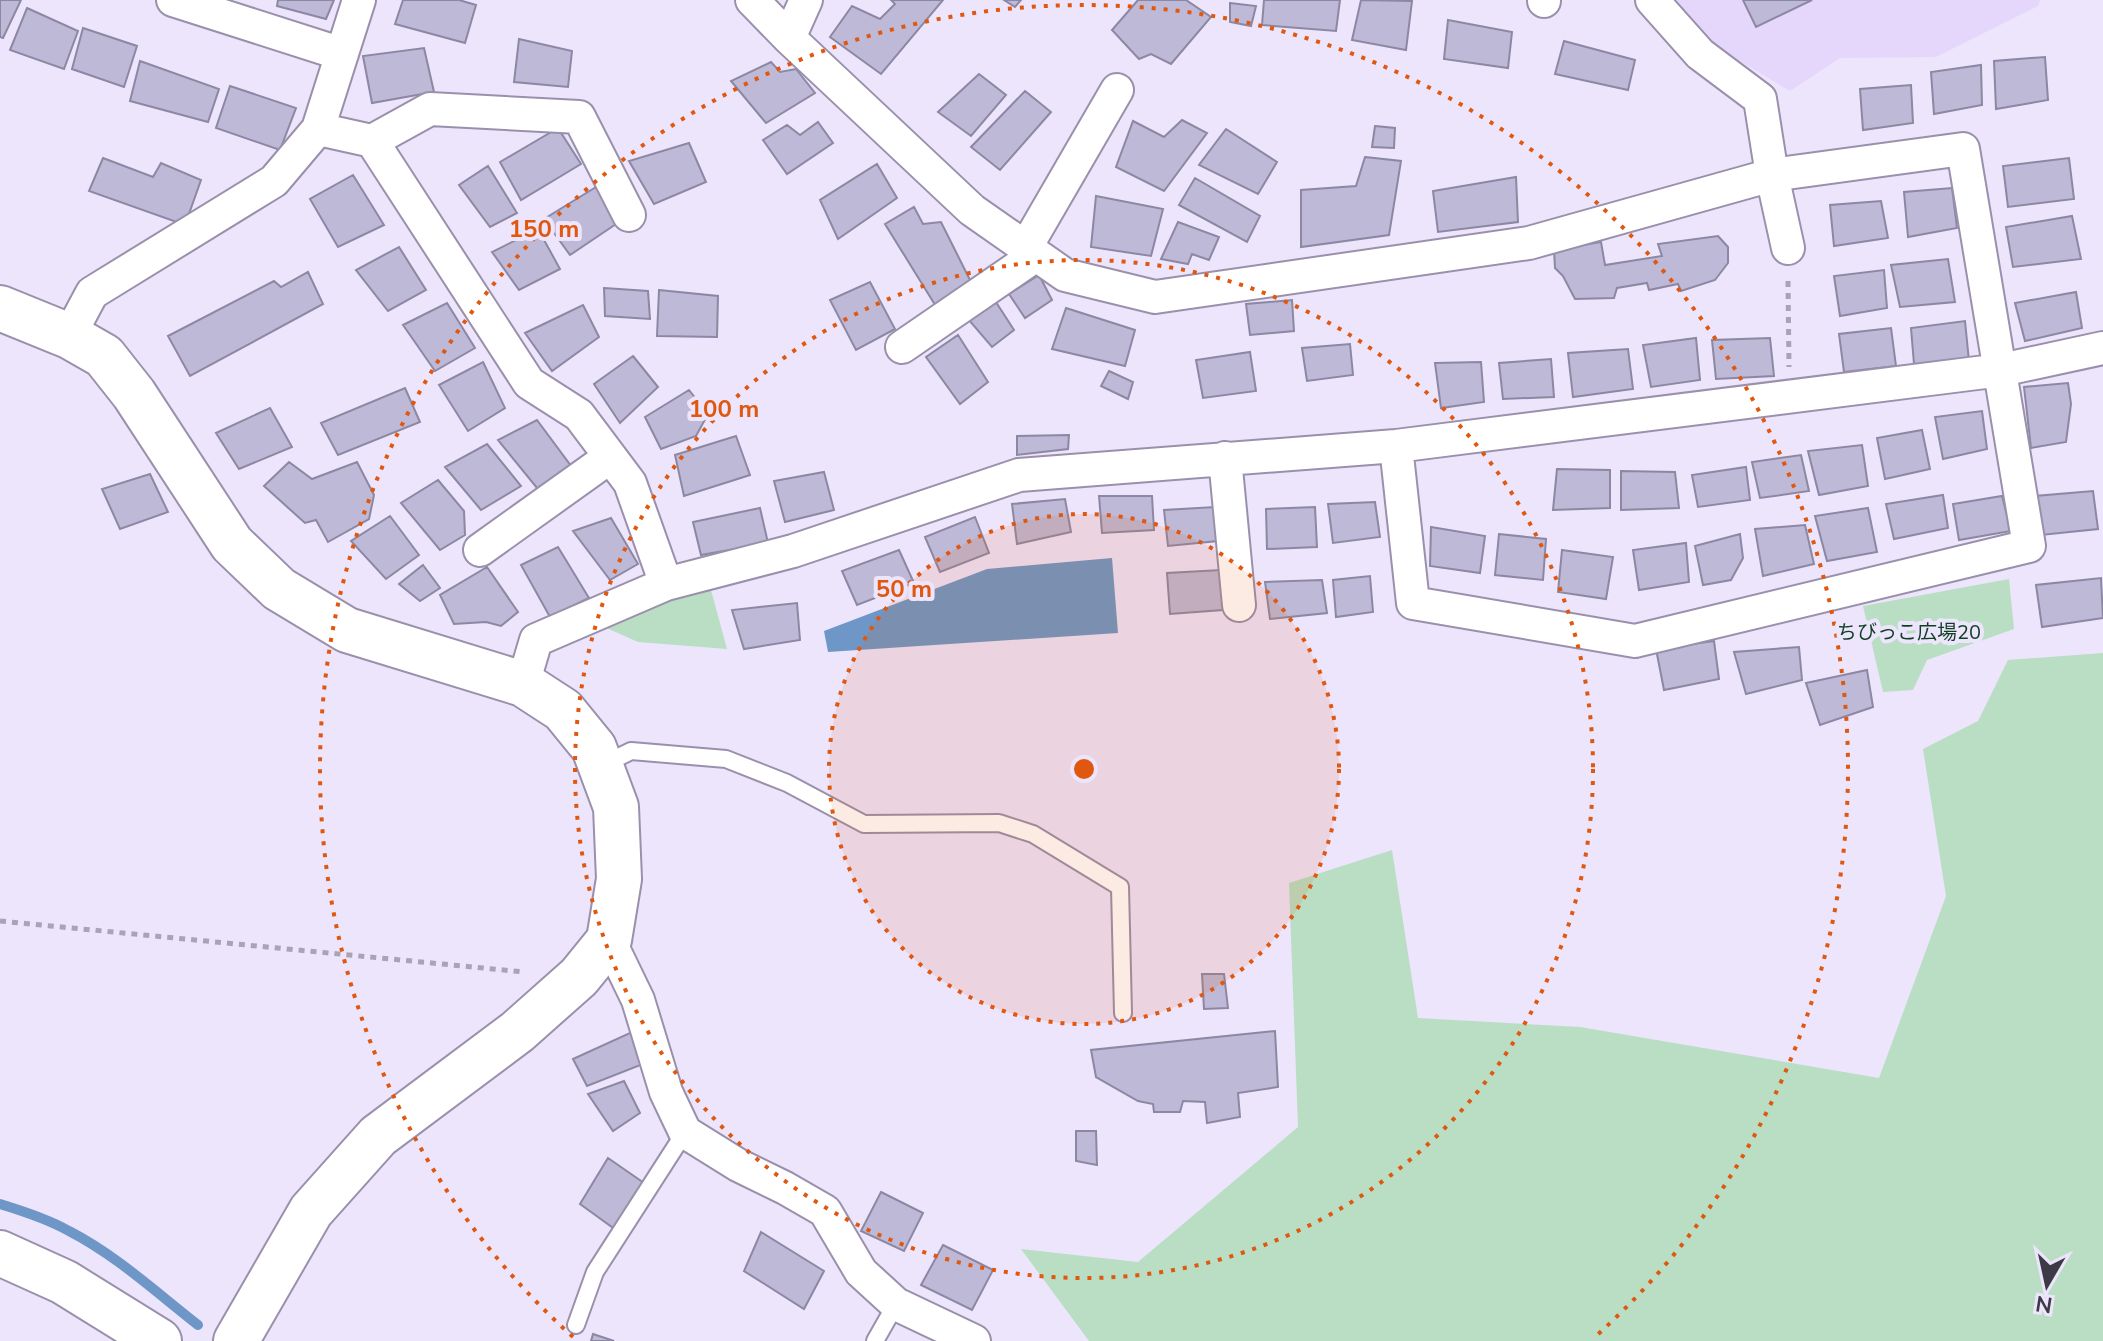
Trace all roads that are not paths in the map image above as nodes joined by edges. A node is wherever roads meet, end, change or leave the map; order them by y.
1 (173, 0) edge
2 (359, 0) edge
3 (752, 0) edge
4 (806, 0) edge
5 (1652, 0) edge
6 (789, 38) junction
7 (342, 54) junction
8 (1117, 90) dead end
9 (318, 129) junction
10 (372, 141) junction
11 (1772, 175) junction
12 (629, 215) dead end
13 (1788, 248) road end
14 (1031, 251) junction
15 (0, 308) edge
16 (69, 336) junction
17 (902, 347) dead end
18 (2103, 348) edge
19 (2001, 370) junction
20 (1396, 446) junction
21 (610, 457) junction
22 (1225, 458) junction
23 (480, 550) dead end
24 (666, 584) junction
25 (1239, 605) dead end
26 (523, 684) junction
27 (601, 766) junction
28 (609, 940) junction
29 (1123, 1013) dead end
30 (685, 1132) junction
31 (0, 1253) edge
32 (896, 1304) junction
33 (576, 1325) dead end
34 (159, 1341) edge
35 (236, 1341) edge
36 (875, 1341) edge
37 (974, 1341) edge

1 - 7 street
2 - 7 street
3 - 6 street
4 - 6 street
5 - 11 street
6 - 14 street
7 - 9 street
8 - 14 street
9 - 10 street
9 - 16 street
10 - 12 street
10 - 21 street
11 - 13 street
11 - 14 street
11 - 19 street
14 - 17 street
15 - 16 street
16 - 26 street
18 - 19 street
19 - 20 street
19 - 20 street
20 - 22 street
21 - 23 street
21 - 24 street
22 - 24 street
22 - 25 street
24 - 26 street
26 - 27 street
27 - 28 street
27 - 29 lane
28 - 30 street
28 - 35 street
30 - 32 street
30 - 33 lane
31 - 34 street
32 - 36 lane
32 - 37 street

